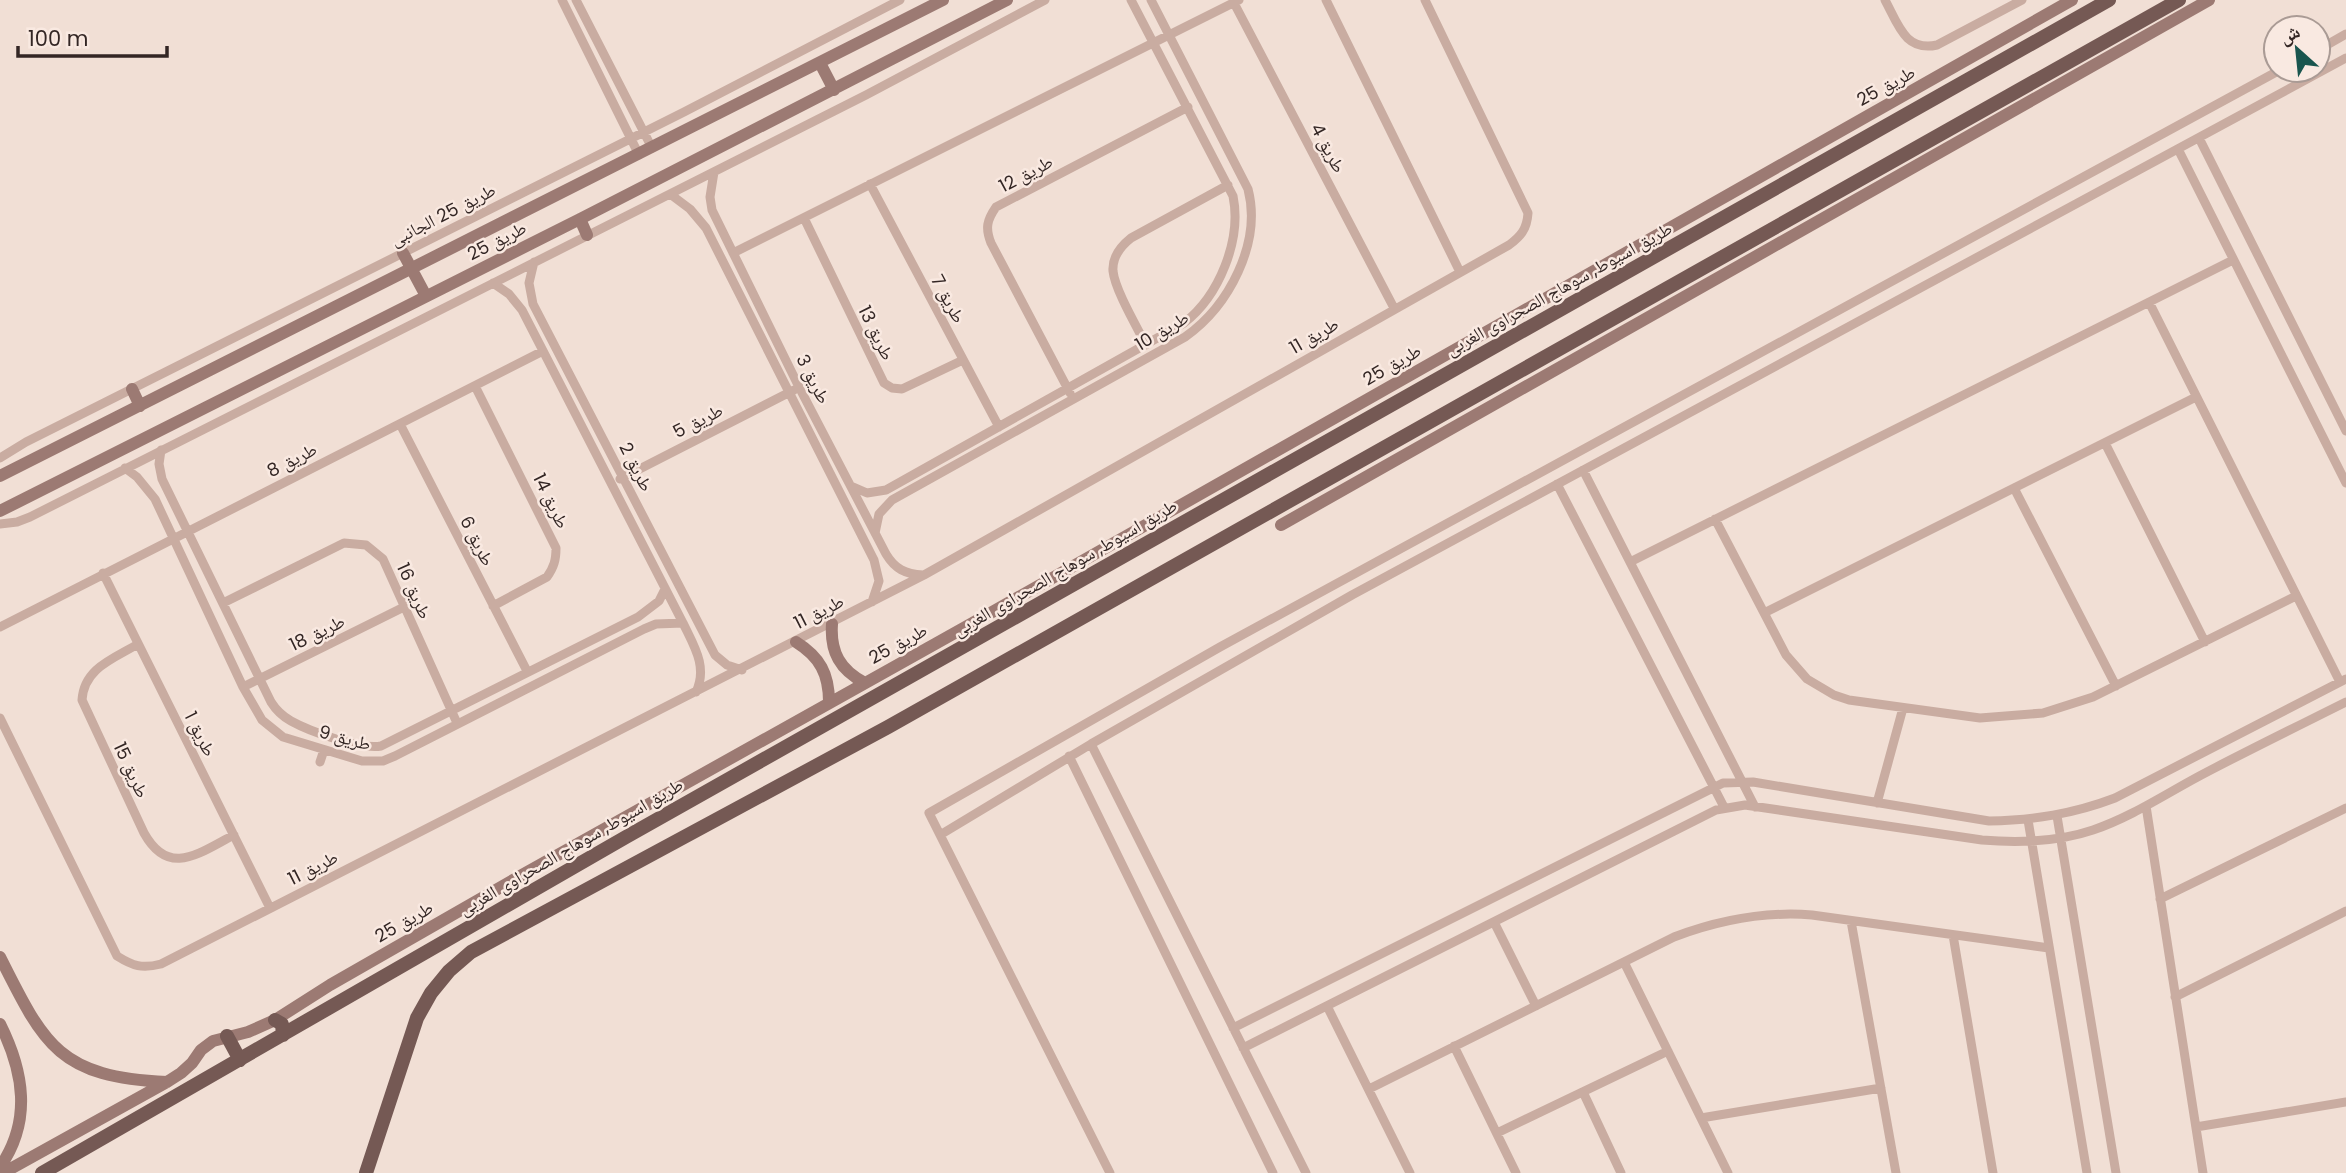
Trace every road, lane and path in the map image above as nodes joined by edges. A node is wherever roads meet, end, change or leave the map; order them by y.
1 (562, 0) edge
2 (576, 0) edge
3 (900, 0) edge
4 (943, 0) edge
5 (1007, 0) edge
6 (1045, 0) edge
7 (1132, 0) edge
8 (1151, 0) edge
9 (1326, 0) edge
10 (1424, 0) edge
11 (1885, 0) edge
12 (2022, 0) edge
13 (2071, 0) edge
14 (2109, 0) edge
15 (2179, 0) edge
16 (2209, 0) edge
17 (1237, 1) edge
18 (1169, 35) junction
19 (1154, 43) junction
20 (2346, 58) edge
21 (820, 64) junction
22 (2262, 80) edge
23 (834, 90) junction
24 (1188, 107) junction
25 (643, 132) junction
26 (631, 138) junction
27 (2199, 138) junction
28 (652, 148) junction
29 (2178, 149) junction
30 (639, 155) junction
31 (713, 172) junction
32 (870, 184) junction
33 (1228, 186) junction
34 (1248, 189) junction
35 (670, 194) junction
36 (1233, 196) junction
37 (803, 218) junction
38 (580, 219) junction
39 (587, 235) junction
40 (403, 253) junction
41 (733, 253) junction
42 (2233, 260) junction
43 (534, 262) junction
44 (412, 269) junction
45 (1460, 272) junction
46 (493, 283) junction
47 (426, 296) junction
48 (2149, 302) junction
49 (1395, 308) junction
50 (1195, 314) junction
51 (1203, 324) junction
52 (1146, 345) junction
53 (543, 351) junction
54 (963, 360) junction
55 (475, 386) junction
56 (132, 389) junction
57 (1068, 389) junction
58 (794, 390) junction
59 (2196, 397) junction
60 (1073, 400) junction
61 (140, 406) junction
62 (400, 424) junction
63 (999, 427) junction
64 (2346, 431) edge
65 (2105, 443) junction
66 (161, 450) junction
67 (0, 458) edge
68 (125, 468) junction
69 (1583, 470) junction
70 (0, 476) edge
71 (623, 477) junction
72 (612, 483) junction
73 (2346, 483) edge
74 (1557, 484) junction
75 (851, 486) junction
76 (2014, 488) junction
77 (0, 511) edge
78 (1273, 511) junction
79 (1715, 519) junction
80 (0, 524) edge
81 (1281, 525) joint
82 (187, 530) junction
83 (875, 533) junction
84 (174, 537) junction
85 (1630, 562) junction
86 (103, 573) junction
87 (924, 575) junction
88 (665, 589) junction
89 (2297, 596) junction
90 (872, 602) junction
91 (223, 603) junction
92 (493, 606) junction
93 (404, 607) junction
94 (1764, 613) junction
95 (682, 623) junction
96 (832, 624) junction
97 (0, 627) edge
98 (796, 642) junction
99 (2205, 642) junction
100 (138, 644) junction
101 (742, 670) junction
102 (527, 671) junction
103 (259, 679) junction
104 (2343, 680) edge
105 (865, 682) junction
106 (2116, 686) junction
107 (243, 687) junction
108 (696, 693) junction
109 (828, 702) junction
110 (2346, 702) edge
111 (1903, 708) junction
112 (450, 710) junction
113 (0, 718) edge
114 (457, 723) junction
115 (1091, 744) junction
116 (324, 750) junction
117 (1069, 756) junction
118 (320, 762) dead end
119 (1742, 781) junction
120 (1714, 787) junction
121 (1877, 803) junction
122 (2146, 806) junction
123 (1724, 807) junction
124 (1755, 807) junction
125 (2346, 808) edge
126 (2057, 816) junction
127 (2028, 820) junction
128 (234, 835) junction
129 (940, 835) junction
130 (2060, 838) junction
131 (2031, 841) junction
132 (2160, 899) junction
133 (270, 908) junction
134 (2346, 911) edge
135 (1851, 921) junction
136 (1493, 922) junction
137 (1953, 935) junction
138 (2049, 948) junction
139 (0, 957) edge
140 (1624, 962) junction
141 (2175, 997) junction
142 (1327, 1006) junction
143 (1536, 1006) junction
144 (275, 1020) junction
145 (0, 1024) edge
146 (1233, 1028) junction
147 (282, 1035) junction
148 (227, 1036) junction
149 (1454, 1046) junction
150 (1243, 1048) junction
151 (1668, 1051) junction
152 (240, 1060) junction
153 (167, 1082) junction
154 (1881, 1088) junction
155 (1369, 1089) junction
156 (1583, 1092) junction
157 (2346, 1102) edge
158 (1701, 1118) junction
159 (2196, 1127) junction
160 (1497, 1133) junction
161 (0, 1167) edge
162 (3, 1173) edge
163 (42, 1173) edge
164 (366, 1173) edge
165 (1110, 1173) edge
166 (1273, 1173) edge
167 (1306, 1173) edge
168 (1410, 1173) edge
169 (1517, 1173) edge
170 (1621, 1173) edge
171 (1728, 1173) edge
172 (1896, 1173) edge
173 (1993, 1173) edge
174 (2087, 1173) edge
175 (2116, 1173) edge
176 (2203, 1173) edge

1 - 26 street
2 - 25 street
3 - 25 street, طريق 25 الجانبى
4 - 21 street, طريق 25
5 - 23 street, طريق 25
6 - 31 street
7 - 19 street, طريق 10
8 - 18 street, طريق 10
9 - 45 street
10 - 45 street, طريق 11
11 - 12 street
13 - 105 street, طريق 25
14 - 147 main road, طريق اسيوط, سوهاج الصحراوى الغربى
15 - 78 main road
16 - 81 street
17 - 18 street
17 - 49 street, طريق 4
18 - 19 street
18 - 34 street, طريق 10
19 - 24 street, طريق 10
19 - 32 street
20 - 27 street
21 - 23 street
21 - 28 street, طريق 25
22 - 129 street
23 - 38 street, طريق 25
24 - 33 street, طريق 10
24 - 57 street, طريق 12
25 - 26 street, طريق 25 الجانبى
25 - 28 street
26 - 30 street
26 - 40 street, طريق 25 الجانبى
27 - 29 street
27 - 64 street
28 - 30 street, طريق 25
29 - 42 street
29 - 69 street
30 - 44 street, طريق 25
31 - 35 street
31 - 41 street, طريق 3
32 - 37 street
32 - 54 street, طريق 7
33 - 36 street, طريق 10
33 - 52 street
34 - 36 street
34 - 51 street, طريق 10
35 - 39 street
35 - 58 street, طريق 3
36 - 50 street, طريق 10
37 - 41 street
37 - 54 street, طريق 13
38 - 39 street
38 - 47 street, طريق 25
39 - 43 street
40 - 44 street
40 - 56 street, طريق 25 الجانبى
41 - 58 street, طريق 3
42 - 48 street
42 - 73 street
43 - 46 street
43 - 71 street, طريق 2
44 - 47 street
44 - 61 street, طريق 25
45 - 49 street, طريق 11
46 - 53 street, طريق 2
46 - 66 street
47 - 77 street, طريق 25
48 - 59 street
48 - 79 street
49 - 87 street, طريق 11
50 - 51 street
50 - 52 street, طريق 10
51 - 60 street, طريق 10
52 - 57 street, طريق 10
53 - 55 street, طريق 8
53 - 72 street, طريق 2
54 - 63 street, طريق 7
55 - 62 street, طريق 8
55 - 92 street, طريق 14
56 - 61 street
56 - 67 street, طريق 25 الجانبى
57 - 60 street, طريق 12
57 - 63 street, طريق 10
58 - 71 street, طريق 5
58 - 75 street, طريق 3
58 - 90 street, طريق 3
59 - 65 street
59 - 89 street
60 - 83 street, طريق 10
61 - 70 street, طريق 25
62 - 82 street, طريق 8
62 - 92 street, طريق 6
63 - 75 street, طريق 10
65 - 76 street
65 - 99 street
66 - 68 street
66 - 82 street, طريق 9
68 - 80 street
68 - 84 street, طريق 9
69 - 74 street
69 - 85 street
71 - 72 street, طريق 5
71 - 101 street, طريق 2
72 - 88 street, طريق 2
74 - 115 street
74 - 120 street
75 - 83 street, طريق 3
76 - 94 street
76 - 106 street
78 - 81 main road
78 - 164 main road
79 - 85 street
79 - 94 street
82 - 84 street, طريق 8
82 - 91 street, طريق 9
83 - 87 street, طريق 3
84 - 86 street, طريق 8
84 - 107 street, طريق 9
85 - 119 street
86 - 97 street, طريق 8
86 - 100 street, طريق 1
87 - 90 street, طريق 11
88 - 95 street, طريق 2
88 - 102 street, طريق 9
89 - 99 street
89 - 104 street
90 - 96 street, طريق 11
91 - 93 street, طريق 16
91 - 103 street, طريق 9
92 - 102 street, طريق 6
93 - 103 street, طريق 18
93 - 112 street, طريق 16
94 - 111 street
95 - 108 street, طريق 2
95 - 114 street, طريق 9
96 - 98 street, طريق 11
96 - 105 street
98 - 101 street, طريق 11
98 - 109 street
99 - 106 street
100 - 128 street, طريق 1
100 - 128 street, طريق 15
101 - 108 street, طريق 11
102 - 112 street, طريق 9
103 - 107 street, طريق 18
103 - 112 street, طريق 9
104 - 126 street
105 - 109 street, طريق 25
106 - 111 street
107 - 116 street, طريق 9
108 - 133 street, طريق 11
109 - 144 street, طريق 25
110 - 122 street
111 - 121 street
112 - 114 street, طريق 16
113 - 133 street, طريق 11
114 - 116 street, طريق 9
115 - 117 street
115 - 146 street
116 - 118 street
117 - 129 street
117 - 166 street
119 - 120 street
119 - 121 street
119 - 124 street
120 - 123 street
120 - 146 street
121 - 127 street
122 - 130 street
122 - 132 street
123 - 124 street
123 - 136 street
124 - 131 street
125 - 132 street
126 - 127 street
126 - 130 street
127 - 131 street
128 - 133 street, طريق 1
129 - 165 street
130 - 131 street
130 - 175 street
131 - 138 street
132 - 141 street
134 - 141 street
135 - 137 street
135 - 140 street
135 - 154 street
136 - 142 street
136 - 143 street
137 - 138 street
137 - 173 street
138 - 174 street
139 - 153 street
140 - 143 street
140 - 151 street
141 - 159 street
142 - 150 street
142 - 155 street
143 - 149 street
144 - 147 main road
144 - 148 street, طريق 25
145 - 161 street
146 - 150 street
147 - 152 main road, طريق اسيوط, سوهاج الصحراوى الغربى
148 - 152 main road
148 - 153 street, طريق 25
149 - 155 street
149 - 160 street
150 - 167 street
151 - 156 street
151 - 158 street
152 - 163 main road, طريق اسيوط, سوهاج الصحراوى الغربى
153 - 162 street, طريق 25
154 - 158 street
154 - 172 street
155 - 168 street
156 - 160 street
156 - 170 street
157 - 159 street
158 - 171 street
159 - 176 street
160 - 169 street

